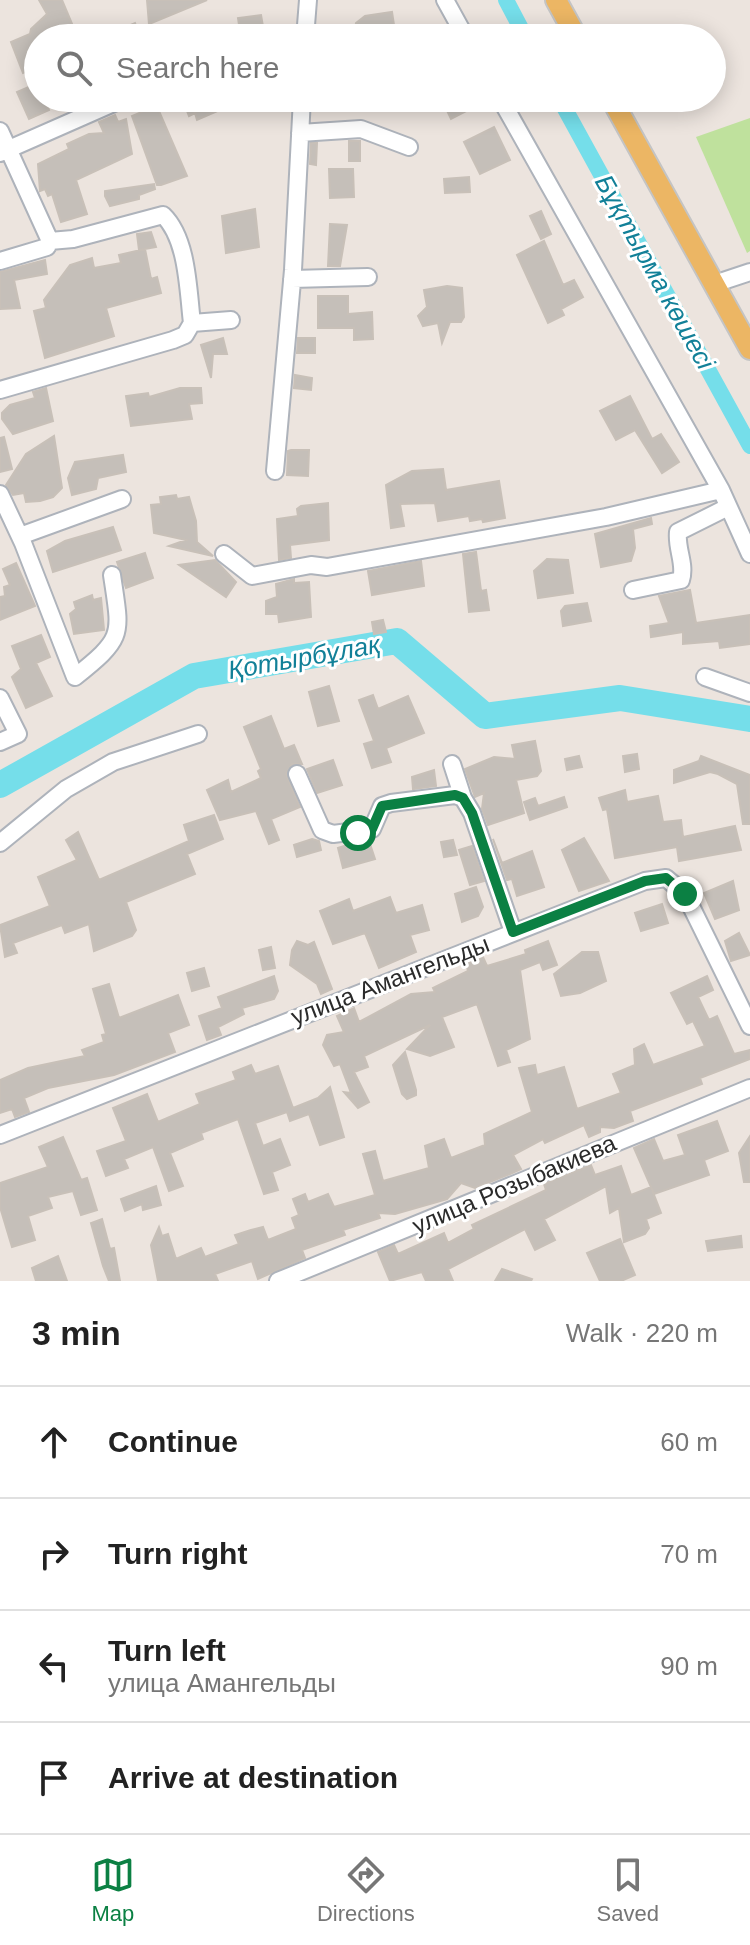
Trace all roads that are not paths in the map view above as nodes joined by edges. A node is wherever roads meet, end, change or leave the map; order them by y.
1 (308, 0) edge
2 (445, 0) edge
3 (556, 0) edge
4 (306, 24) edge
5 (458, 24) edge
6 (569, 24) edge
7 (93, 112) edge
8 (301, 112) edge
9 (508, 112) edge
10 (619, 112) edge
11 (0, 131) edge
12 (300, 133) junction
13 (409, 147) dead end
14 (4, 151) edge
15 (50, 241) junction
16 (0, 261) edge
17 (750, 272) edge
18 (368, 277) dead end
19 (292, 279) junction
20 (714, 284) junction
21 (231, 320) dead end
22 (192, 323) junction
23 (750, 349) edge
24 (0, 390) edge
25 (275, 471) dead end
26 (721, 490) junction
27 (0, 494) edge
28 (122, 499) dead end
29 (728, 507) junction
30 (6, 521) edge
31 (20, 536) junction
32 (224, 554) dead end
33 (750, 554) edge
34 (112, 575) dead end
35 (633, 590) dead end
36 (705, 677) dead end
37 (750, 693) edge
38 (0, 698) edge
39 (198, 734) dead end
40 (0, 742) edge
41 (452, 764) dead end
42 (297, 774) dead end
43 (463, 798) junction
44 (0, 843) edge
45 (513, 932) junction
46 (750, 1026) edge
47 (750, 1088) edge
48 (0, 1135) edge
49 (278, 1281) edge

1 - 4 street
2 - 5 street
3 - 6 main road
7 - 14 street
8 - 12 street
9 - 26 street
10 - 20 main road
11 - 14 street
12 - 13 street
12 - 19 street
14 - 15 street
15 - 16 street
15 - 22 street
17 - 20 street
18 - 19 street
19 - 25 street
20 - 23 main road
21 - 22 street
22 - 24 street
26 - 29 street
26 - 32 street
27 - 30 street
28 - 31 street
29 - 33 street
29 - 35 street
30 - 31 street
31 - 34 street
36 - 37 street
38 - 40 street
39 - 44 street
41 - 43 street
42 - 43 street
43 - 45 street
45 - 46 street, улица Амангельды
45 - 48 street, улица Амангельды
47 - 49 street, улица Розыбакиева

